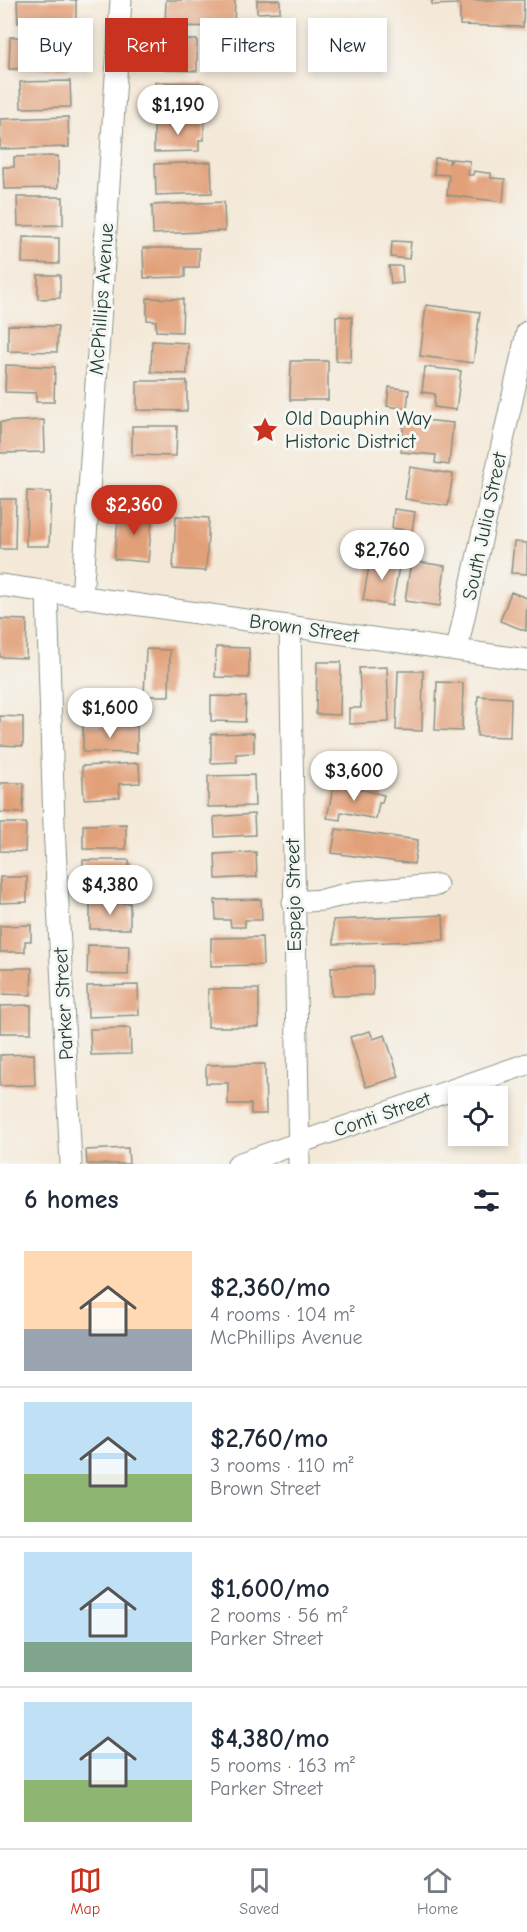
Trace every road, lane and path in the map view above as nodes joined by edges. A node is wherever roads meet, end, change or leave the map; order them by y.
1 (121, 0) edge
2 (527, 332) edge
3 (0, 585) edge
4 (47, 591) junction
5 (82, 598) junction
6 (290, 626) junction
7 (457, 649) junction
8 (527, 660) edge
9 (436, 885) dead end
10 (293, 902) junction
11 (527, 1064) edge
12 (299, 1142) junction
13 (70, 1164) edge
14 (238, 1164) edge
15 (299, 1164) edge

1 - 5 street, McPhillips Avenue
2 - 7 street, South Julia Street
3 - 4 street
4 - 5 street, Brown Street
4 - 13 street, Parker Street
5 - 6 street, Brown Street
6 - 7 street, Brown Street
6 - 10 street, Espejo Street
7 - 8 street, Brown Street
9 - 10 street
10 - 12 street, Espejo Street
11 - 12 street, Conti Street
12 - 14 street, Conti Street
12 - 15 street, Espejo Street

